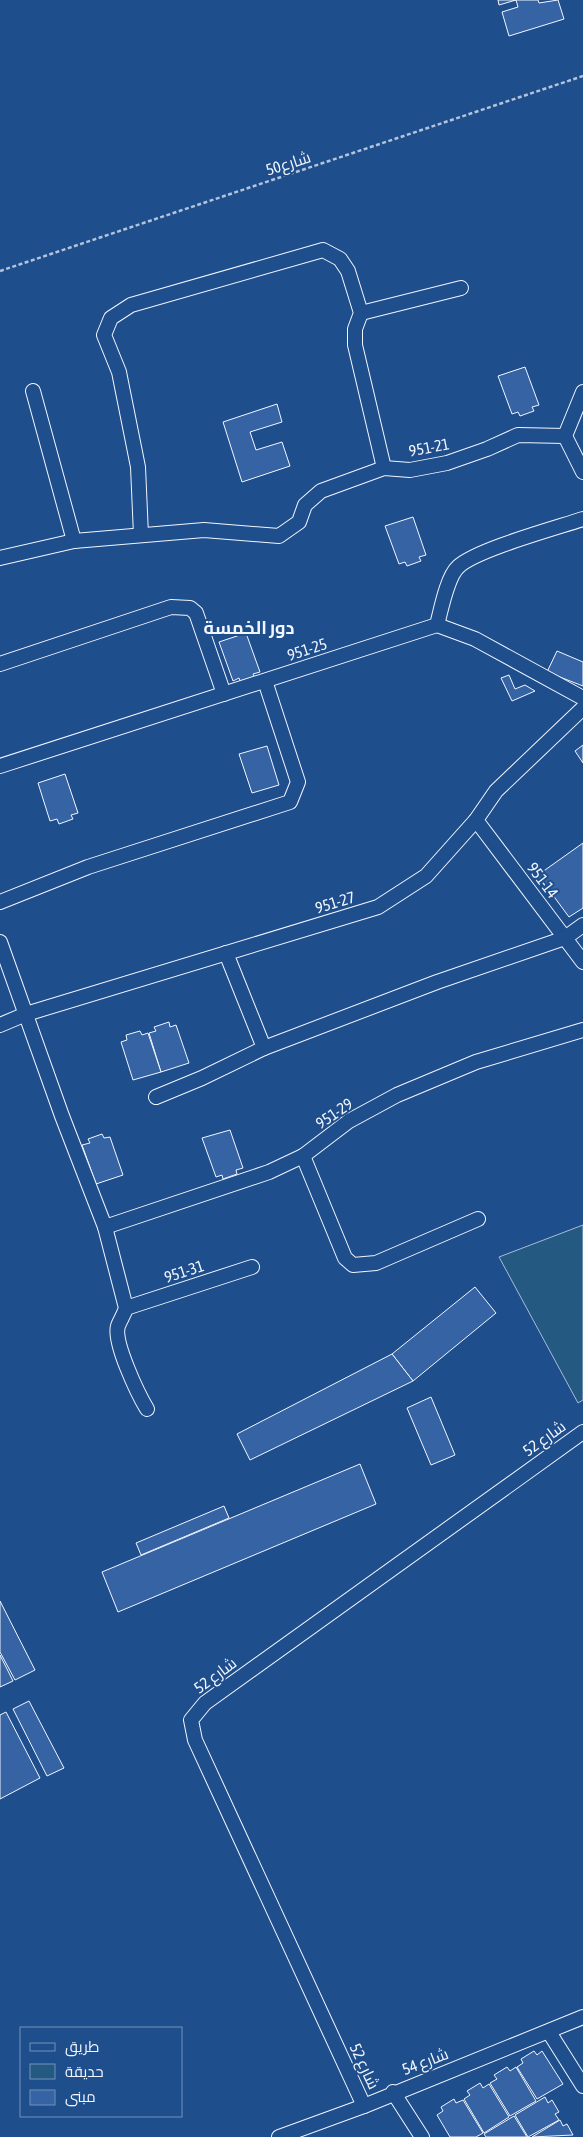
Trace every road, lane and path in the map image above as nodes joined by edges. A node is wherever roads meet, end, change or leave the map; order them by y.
1 (583, 76) edge
2 (0, 271) edge
3 (461, 288) dead end
4 (361, 313) junction
5 (33, 391) dead end
6 (583, 392) edge
7 (565, 436) junction
8 (579, 455) edge
9 (384, 468) junction
10 (583, 472) edge
11 (583, 518) edge
12 (141, 535) junction
13 (74, 541) junction
14 (0, 558) edge
15 (437, 625) junction
16 (0, 664) edge
17 (265, 681) junction
18 (224, 694) junction
19 (583, 698) edge
20 (583, 708) edge
21 (0, 766) edge
22 (476, 820) junction
23 (0, 902) edge
24 (583, 925) edge
25 (565, 938) junction
26 (0, 942) edge
27 (226, 953) junction
28 (583, 962) edge
29 (26, 1014) junction
30 (0, 1026) edge
31 (583, 1030) edge
32 (264, 1048) junction
33 (156, 1097) dead end
34 (303, 1156) junction
35 (478, 1219) dead end
36 (105, 1227) junction
37 (252, 1267) dead end
38 (126, 1308) junction
39 (147, 1409) dead end
40 (583, 1432) edge
41 (583, 2017) edge
42 (549, 2032) junction
43 (583, 2086) edge
44 (393, 2092) junction
45 (364, 2106) junction
46 (279, 2137) edge
47 (422, 2137) edge

1 - 2 path, شارع50
3 - 4 street
4 - 9 street
4 - 12 street
5 - 13 street
6 - 7 street
7 - 8 street
7 - 9 street, 951-21
8 - 10 street
9 - 12 street, 951-21
11 - 15 street
12 - 13 street
13 - 14 street
15 - 17 street, 951-25
15 - 19 street
16 - 18 street
17 - 18 street, 951-25
17 - 23 street
18 - 21 street, 951-25
20 - 22 street, 951-27
22 - 25 street, 951-14
22 - 27 street, 951-27
24 - 25 street
25 - 28 street, 951-14
25 - 32 street
26 - 29 street
27 - 29 street, 951-27
27 - 32 street
29 - 30 street, 951-27
29 - 36 street
31 - 34 street, 951-29
32 - 33 street
34 - 35 street
34 - 36 street, 951-29
36 - 38 street
37 - 38 street, 951-31
38 - 39 street
40 - 45 street, شارع 52
41 - 42 street, شارع 54
42 - 43 street
42 - 44 street, شارع 54
44 - 45 street, شارع 54
44 - 47 street
45 - 46 street, شارع 54

